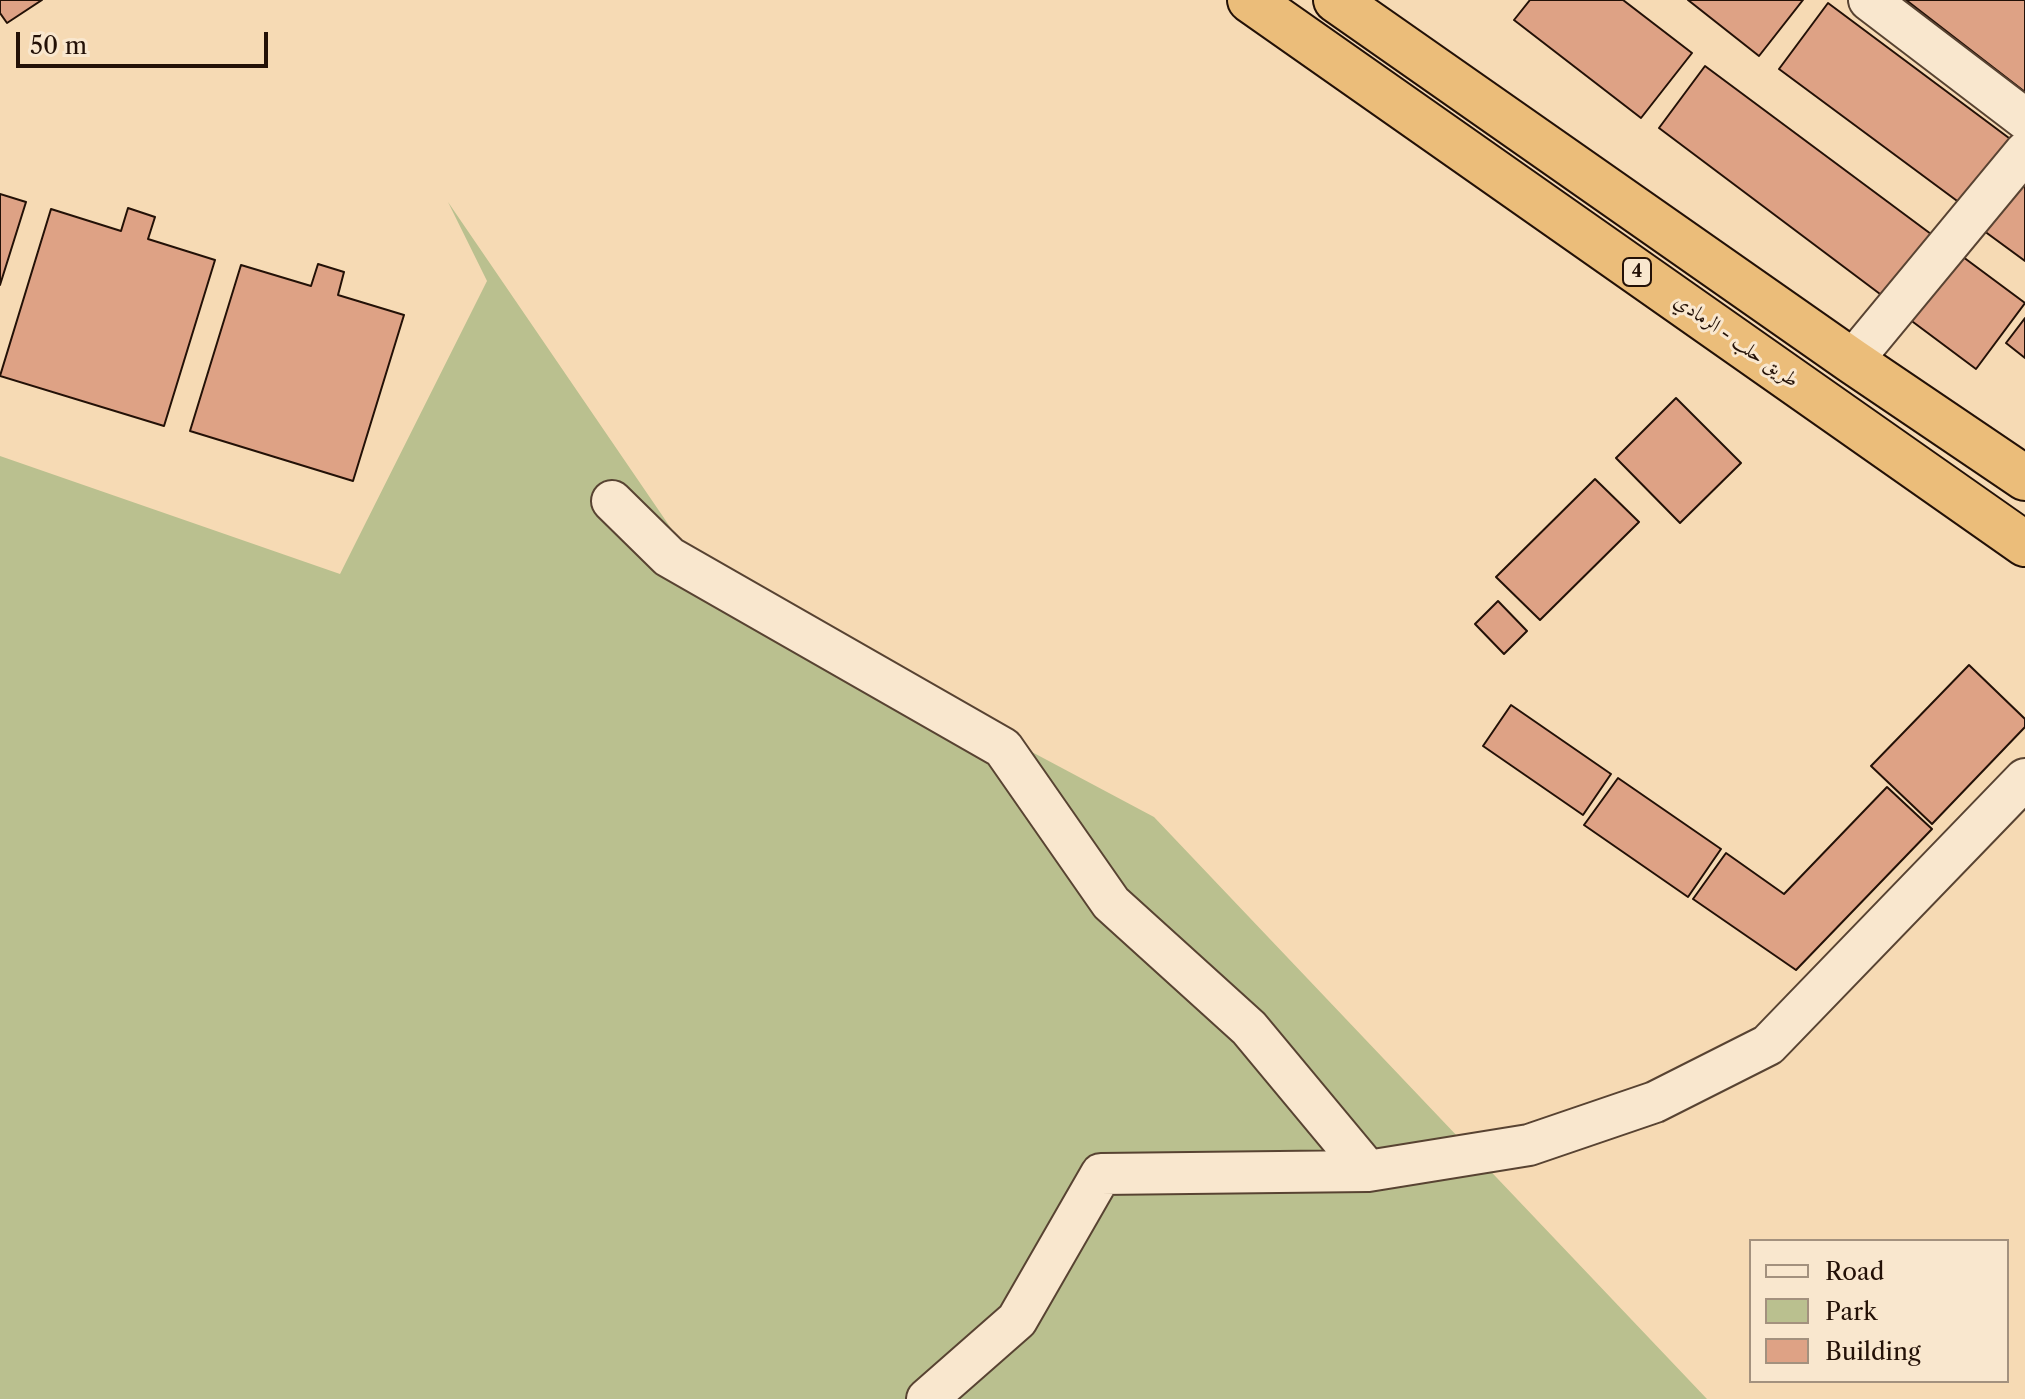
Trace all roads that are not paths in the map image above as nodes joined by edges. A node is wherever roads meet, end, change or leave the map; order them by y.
1 (1250, 0) edge
2 (1336, 0) edge
3 (1869, 0) edge
4 (2025, 119) edge
5 (2025, 152) edge
6 (1852, 361) junction
7 (2025, 478) edge
8 (612, 501) dead end
9 (2025, 544) edge
10 (2025, 779) edge
11 (1368, 1171) junction
12 (927, 1399) edge

1 - 9 highway, طريق حلب - الرمادي / 4
2 - 6 highway
3 - 4 street
5 - 6 street
6 - 7 highway
8 - 11 street
10 - 11 street
11 - 12 street

